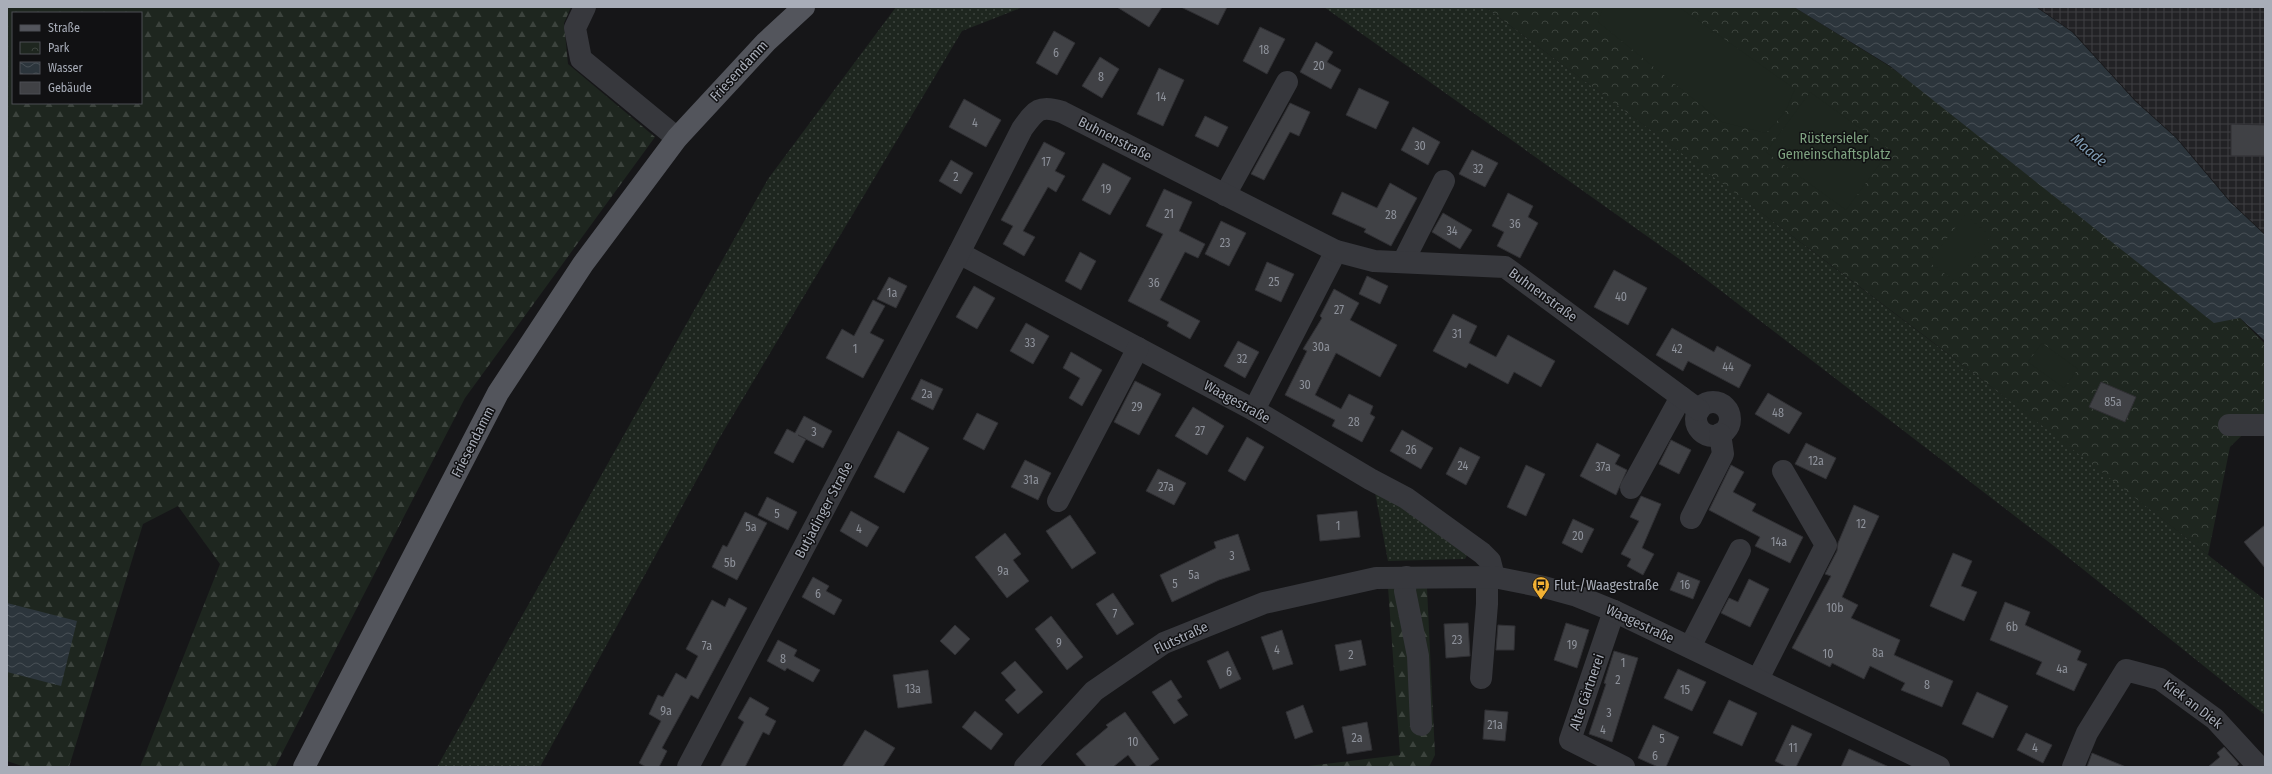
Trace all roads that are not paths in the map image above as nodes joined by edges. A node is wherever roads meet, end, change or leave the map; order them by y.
1 (585, 7) edge
2 (804, 7) edge
3 (1287, 82) dead end
4 (677, 138) junction
5 (1444, 181) dead end
6 (1225, 195) junction
7 (1336, 251) junction
8 (959, 253) junction
9 (1403, 262) junction
10 (1138, 348) junction
11 (1681, 398) junction
12 (1254, 410) junction
13 (2229, 424) dead end
14 (2265, 425) edge
15 (1783, 471) dead end
16 (1631, 488) dead end
17 (1058, 501) dead end
18 (1691, 518) dead end
19 (1740, 550) dead end
20 (1406, 577) junction
21 (1490, 577) junction
22 (1376, 578) joint
23 (1614, 611) junction
24 (1690, 647) junction
25 (1481, 678) dead end
26 (1758, 679) junction
27 (1421, 725) dead end
28 (304, 767) edge
29 (688, 767) edge
30 (1025, 767) edge
31 (1624, 767) edge
32 (1939, 767) edge
33 (2073, 767) edge
34 (2259, 767) edge

1 - 4 street
2 - 4 main road, Friesendamm
3 - 6 street
4 - 28 main road, Friesendamm
5 - 9 street
6 - 7 street, Buhnenstraße
6 - 8 street, Buhnenstraße
7 - 9 street, Buhnenstraße
7 - 12 street
8 - 10 street, Waagestraße
8 - 29 street, Butjadinger Straße
9 - 11 street, Buhnenstraße
10 - 12 street, Waagestraße
10 - 17 street
11 - 16 street
11 - 18 street, Buhnenstraße
12 - 21 street, Waagestraße
13 - 14 street
15 - 26 street
19 - 24 street
20 - 21 street, Waagestraße
20 - 22 street, Waagestraße
20 - 27 street
21 - 23 street, Waagestraße
21 - 25 street
22 - 30 street, Flutstraße
23 - 24 street, Waagestraße
23 - 31 street, Alte Gärtnerei
24 - 26 street, Waagestraße
26 - 32 street, Waagestraße
33 - 34 street, Kiek an Diek

